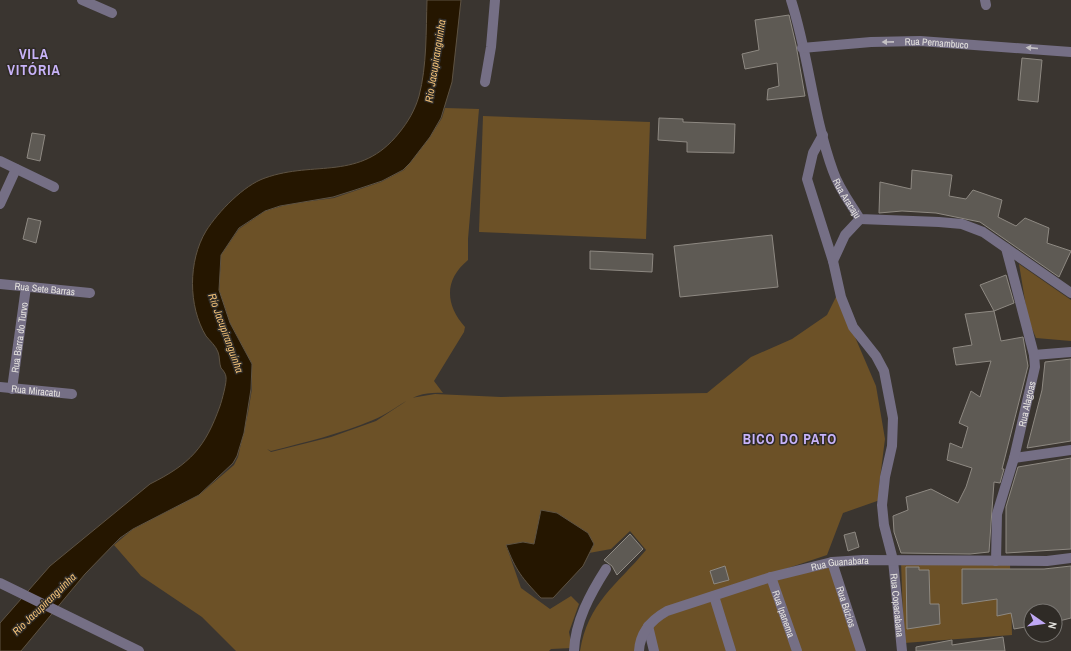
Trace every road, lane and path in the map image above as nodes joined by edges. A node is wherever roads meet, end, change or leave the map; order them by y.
1 (82, 0) edge
2 (495, 0) edge
3 (791, 0) edge
4 (112, 13) dead end
5 (802, 48) junction
6 (1071, 52) edge
7 (485, 82) dead end
8 (822, 135) junction
9 (0, 161) edge
10 (16, 169) junction
11 (54, 187) dead end
12 (0, 204) edge
13 (860, 219) junction
14 (1006, 248) junction
15 (833, 261) junction
16 (0, 284) edge
17 (26, 287) junction
18 (90, 293) dead end
19 (1071, 293) edge
20 (1071, 352) edge
21 (1034, 355) junction
22 (0, 388) edge
23 (12, 389) junction
24 (72, 394) dead end
25 (1071, 450) edge
26 (1014, 458) junction
27 (1071, 558) edge
28 (893, 560) junction
29 (996, 561) junction
30 (832, 562) junction
31 (606, 569) dead end
32 (772, 577) junction
33 (0, 583) edge
34 (714, 596) junction
35 (648, 626) junction
36 (139, 651) edge
37 (574, 651) edge
38 (639, 651) edge
39 (654, 651) edge
40 (731, 651) edge
41 (797, 651) edge
42 (861, 651) edge
43 (902, 651) edge

1 - 4 street
2 - 7 street
3 - 5 street, Rua Aracaju
6 -> 5 street, Rua Pernambuco
5 - 8 street, Rua Aracaju
8 - 13 street, Rua Aracaju
8 - 15 street
9 - 10 street
10 - 11 street
10 - 12 street
13 - 14 street, Rua Aracaju
13 - 15 street
14 - 19 street, Rua Aracaju
14 - 21 street, Rua Alagoas
15 - 28 street
16 - 17 street, Rua Sete Barras
17 - 18 street, Rua Sete Barras
17 - 23 street, Rua Barra do Turvo
20 - 21 street
21 - 26 street, Rua Alagoas
22 - 23 street, Rua Miracatu
23 - 24 street, Rua Miracatu
25 - 26 street
26 - 29 street, Rua Alagoas
27 - 29 street, Rua Guanabara
28 - 29 street, Rua Guanabara
28 - 30 street, Rua Guanabara
28 - 43 street, Rua Copacabana
30 - 32 street, Rua Guanabara
30 - 42 street, Rua Búzios
31 - 37 street
32 - 34 street, Rua Guanabara
32 - 41 street, Rua Ipanema
33 - 36 street
34 - 35 street, Rua Guanabara
34 - 40 street
35 - 38 street, Rua Guanabara
35 - 39 street

